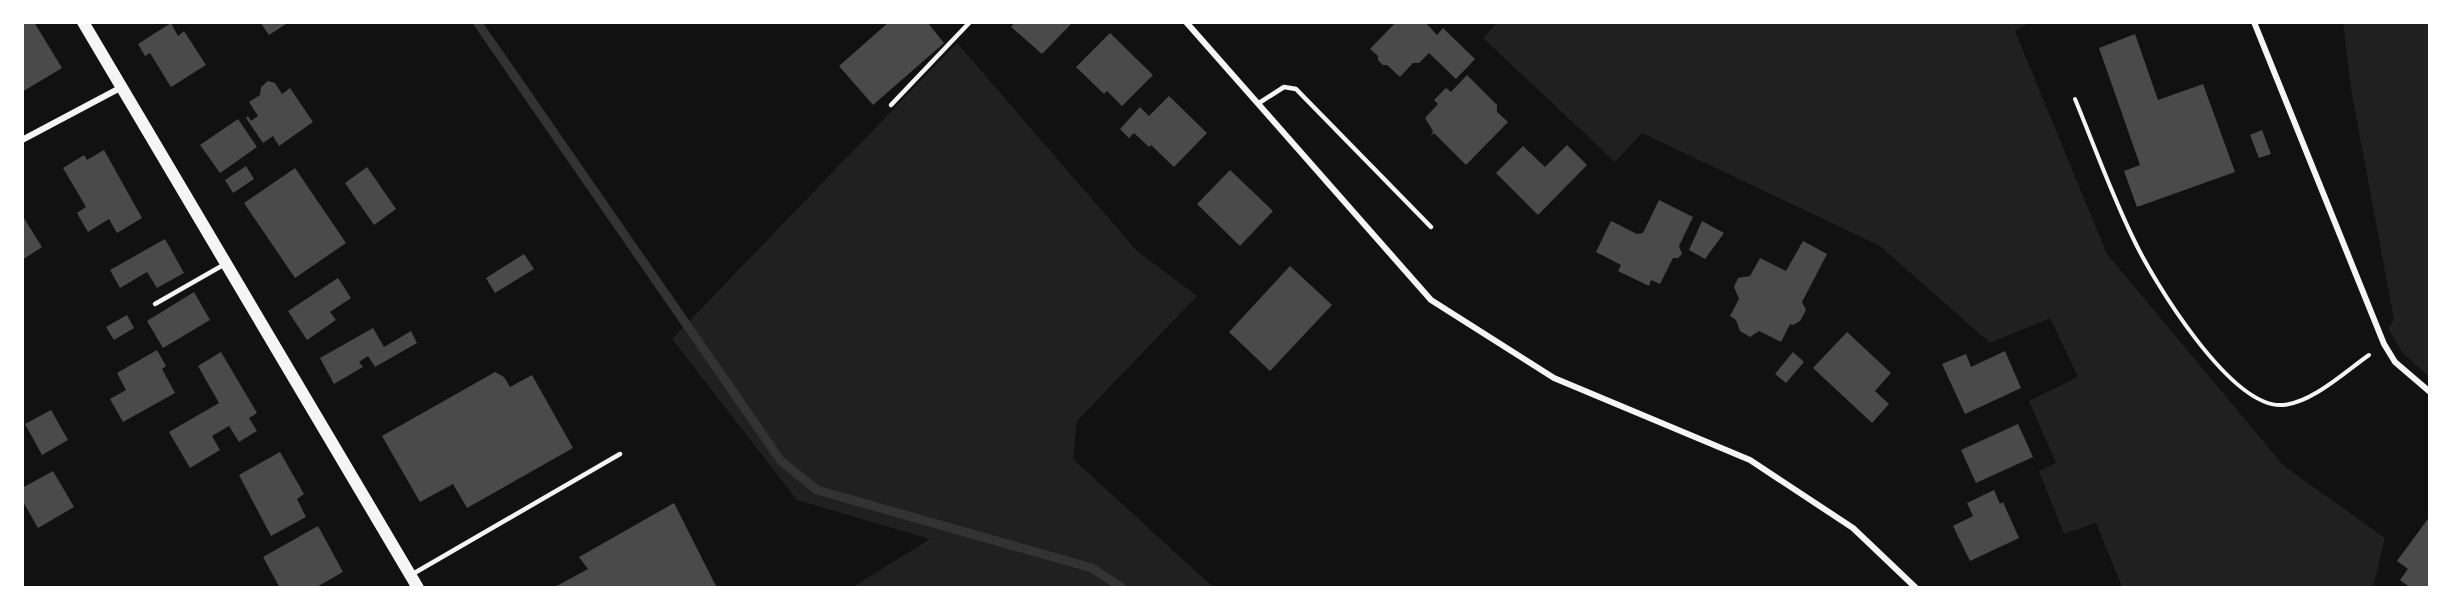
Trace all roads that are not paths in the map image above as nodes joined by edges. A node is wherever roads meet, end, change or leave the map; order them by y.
1 (83, 22) edge
2 (970, 22) edge
3 (1186, 22) edge
4 (2254, 22) edge
5 (120, 88) junction
6 (1259, 103) junction
7 (891, 105) dead end
8 (22, 140) edge
9 (1431, 227) dead end
10 (225, 264) junction
11 (156, 304) dead end
12 (2430, 392) edge
13 (620, 454) dead end
14 (411, 575) junction
15 (418, 588) edge
16 (1916, 588) edge

1 - 5 main road
2 - 7 lane
3 - 6 street
4 - 12 street
5 - 8 street
5 - 10 main road
6 - 9 lane
6 - 16 street
10 - 11 lane
10 - 14 main road
13 - 14 lane
14 - 15 main road

